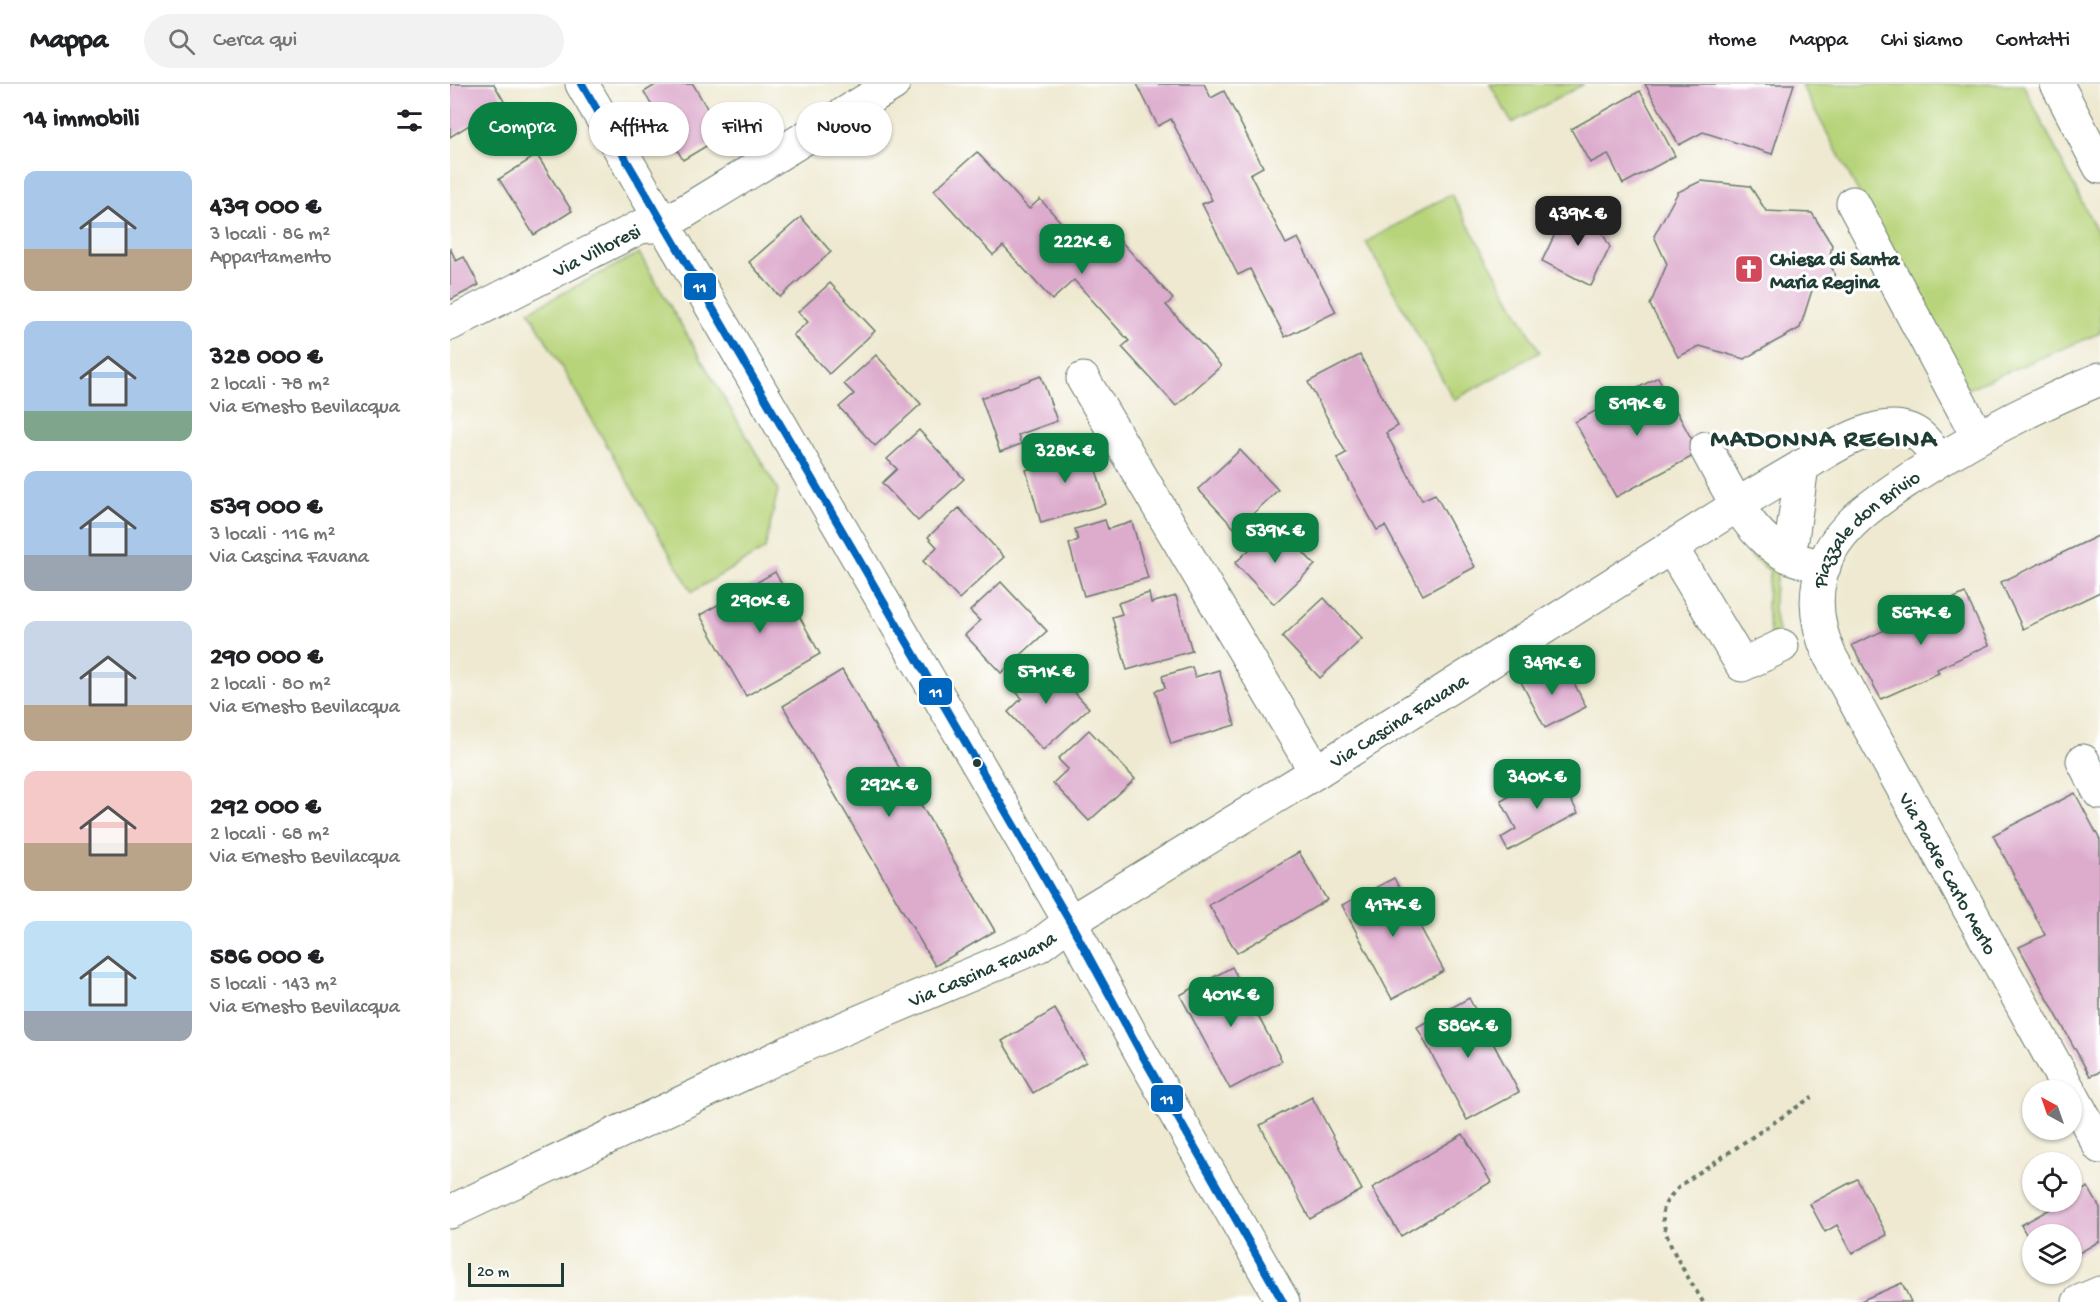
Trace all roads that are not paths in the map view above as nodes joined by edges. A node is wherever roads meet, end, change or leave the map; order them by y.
1 (582, 84) edge
2 (893, 84) edge
3 (2058, 84) edge
4 (2100, 167) edge
5 (1853, 203) dead end
6 (663, 225) junction
7 (450, 324) edge
8 (1083, 379) dead end
9 (2087, 384) edge
10 (1978, 437) junction
11 (1929, 446) dead end
12 (1706, 448) dead end
13 (1802, 466) junction
14 (1792, 539) dead end
15 (1671, 547) junction
16 (1824, 567) junction
17 (1782, 646) dead end
18 (1830, 656) joint
19 (2084, 761) dead end
20 (1316, 772) junction
21 (2100, 793) edge
22 (1070, 922) junction
23 (2063, 1080) edge
24 (2082, 1114) edge
25 (2100, 1147) edge
26 (450, 1212) edge
27 (2100, 1293) edge
28 (1283, 1302) edge
29 (2079, 1302) edge

1 - 6 street
2 - 6 street, Via Villoresi
3 - 4 street
5 - 10 street
6 - 7 street, Via Villoresi
6 - 22 street
8 - 20 street
9 - 10 street, Piazzale don Brivio
10 - 16 street, Piazzale don Brivio
11 - 13 street, Via Cascina Favana
12 - 16 street
13 - 14 street
13 - 15 street, Via Cascina Favana
15 - 17 street
15 - 20 street, Via Cascina Favana
16 - 18 street, Piazzale don Brivio
18 - 23 street, Via Padre Carlo Merlo
19 - 21 street
20 - 22 street, Via Cascina Favana
22 - 26 street, Via Cascina Favana
22 - 28 street
24 - 25 street
27 - 29 street

